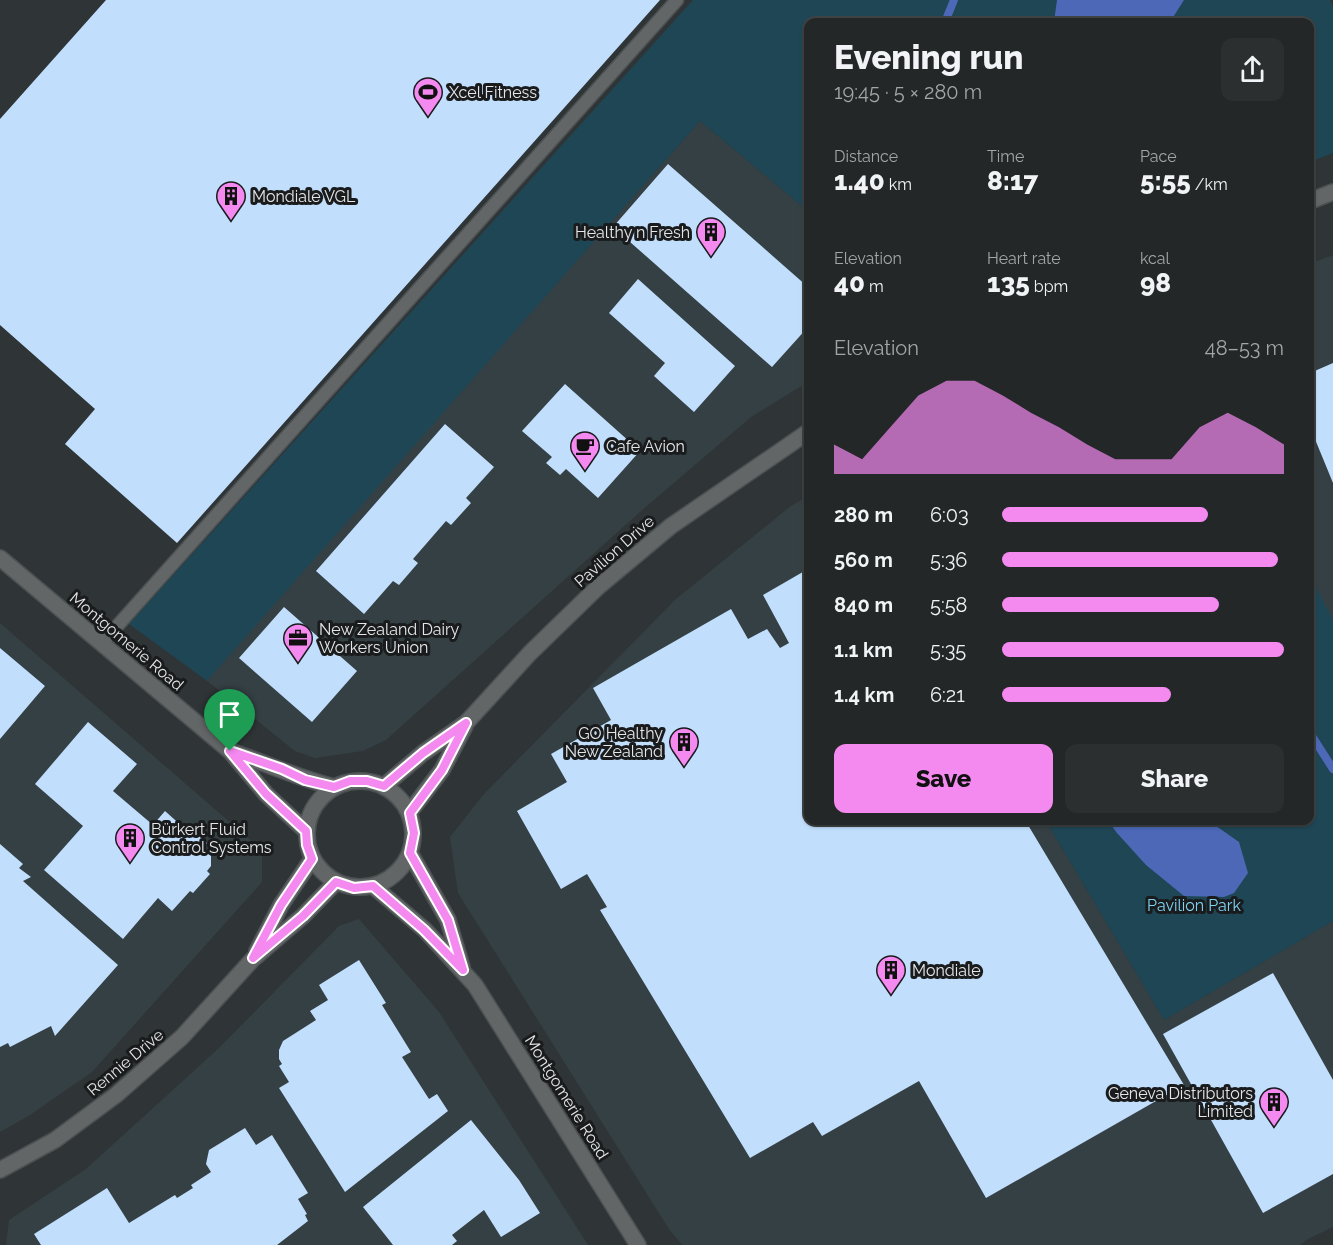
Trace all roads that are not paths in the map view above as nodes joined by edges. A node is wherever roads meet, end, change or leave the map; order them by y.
1 (678, 0) edge
2 (1333, 192) edge
3 (1314, 199) edge
4 (804, 435) edge
5 (0, 558) edge
6 (102, 644) junction
7 (466, 723) junction
8 (230, 751) junction
9 (384, 786) junction
10 (334, 787) junction
11 (410, 813) junction
12 (306, 831) junction
13 (410, 853) junction
14 (312, 859) junction
15 (336, 882) junction
16 (373, 886) junction
17 (253, 958) junction
18 (463, 970) junction
19 (0, 1170) edge
20 (638, 1245) edge

1 - 6 lane
2 - 3 street
4 - 7 street, Pavilion Drive
5 - 6 street, Montgomerie Road
6 - 8 street, Montgomerie Road
7 - 9 street, Pavilion Drive
7 - 11 street, Pavilion Drive
8 - 10 street, Montgomerie Road
8 - 12 street, Montgomerie Road
9 - 10 street
9 - 11 street
10 - 12 street
11 - 13 street
12 - 14 street
13 - 16 street
13 - 18 street, Montgomerie Road
14 - 15 street
14 - 17 street, Rennie Drive
15 - 16 street
15 - 17 street, Rennie Drive
16 - 18 street, Montgomerie Road
17 - 19 street, Rennie Drive
18 - 20 street, Montgomerie Road

